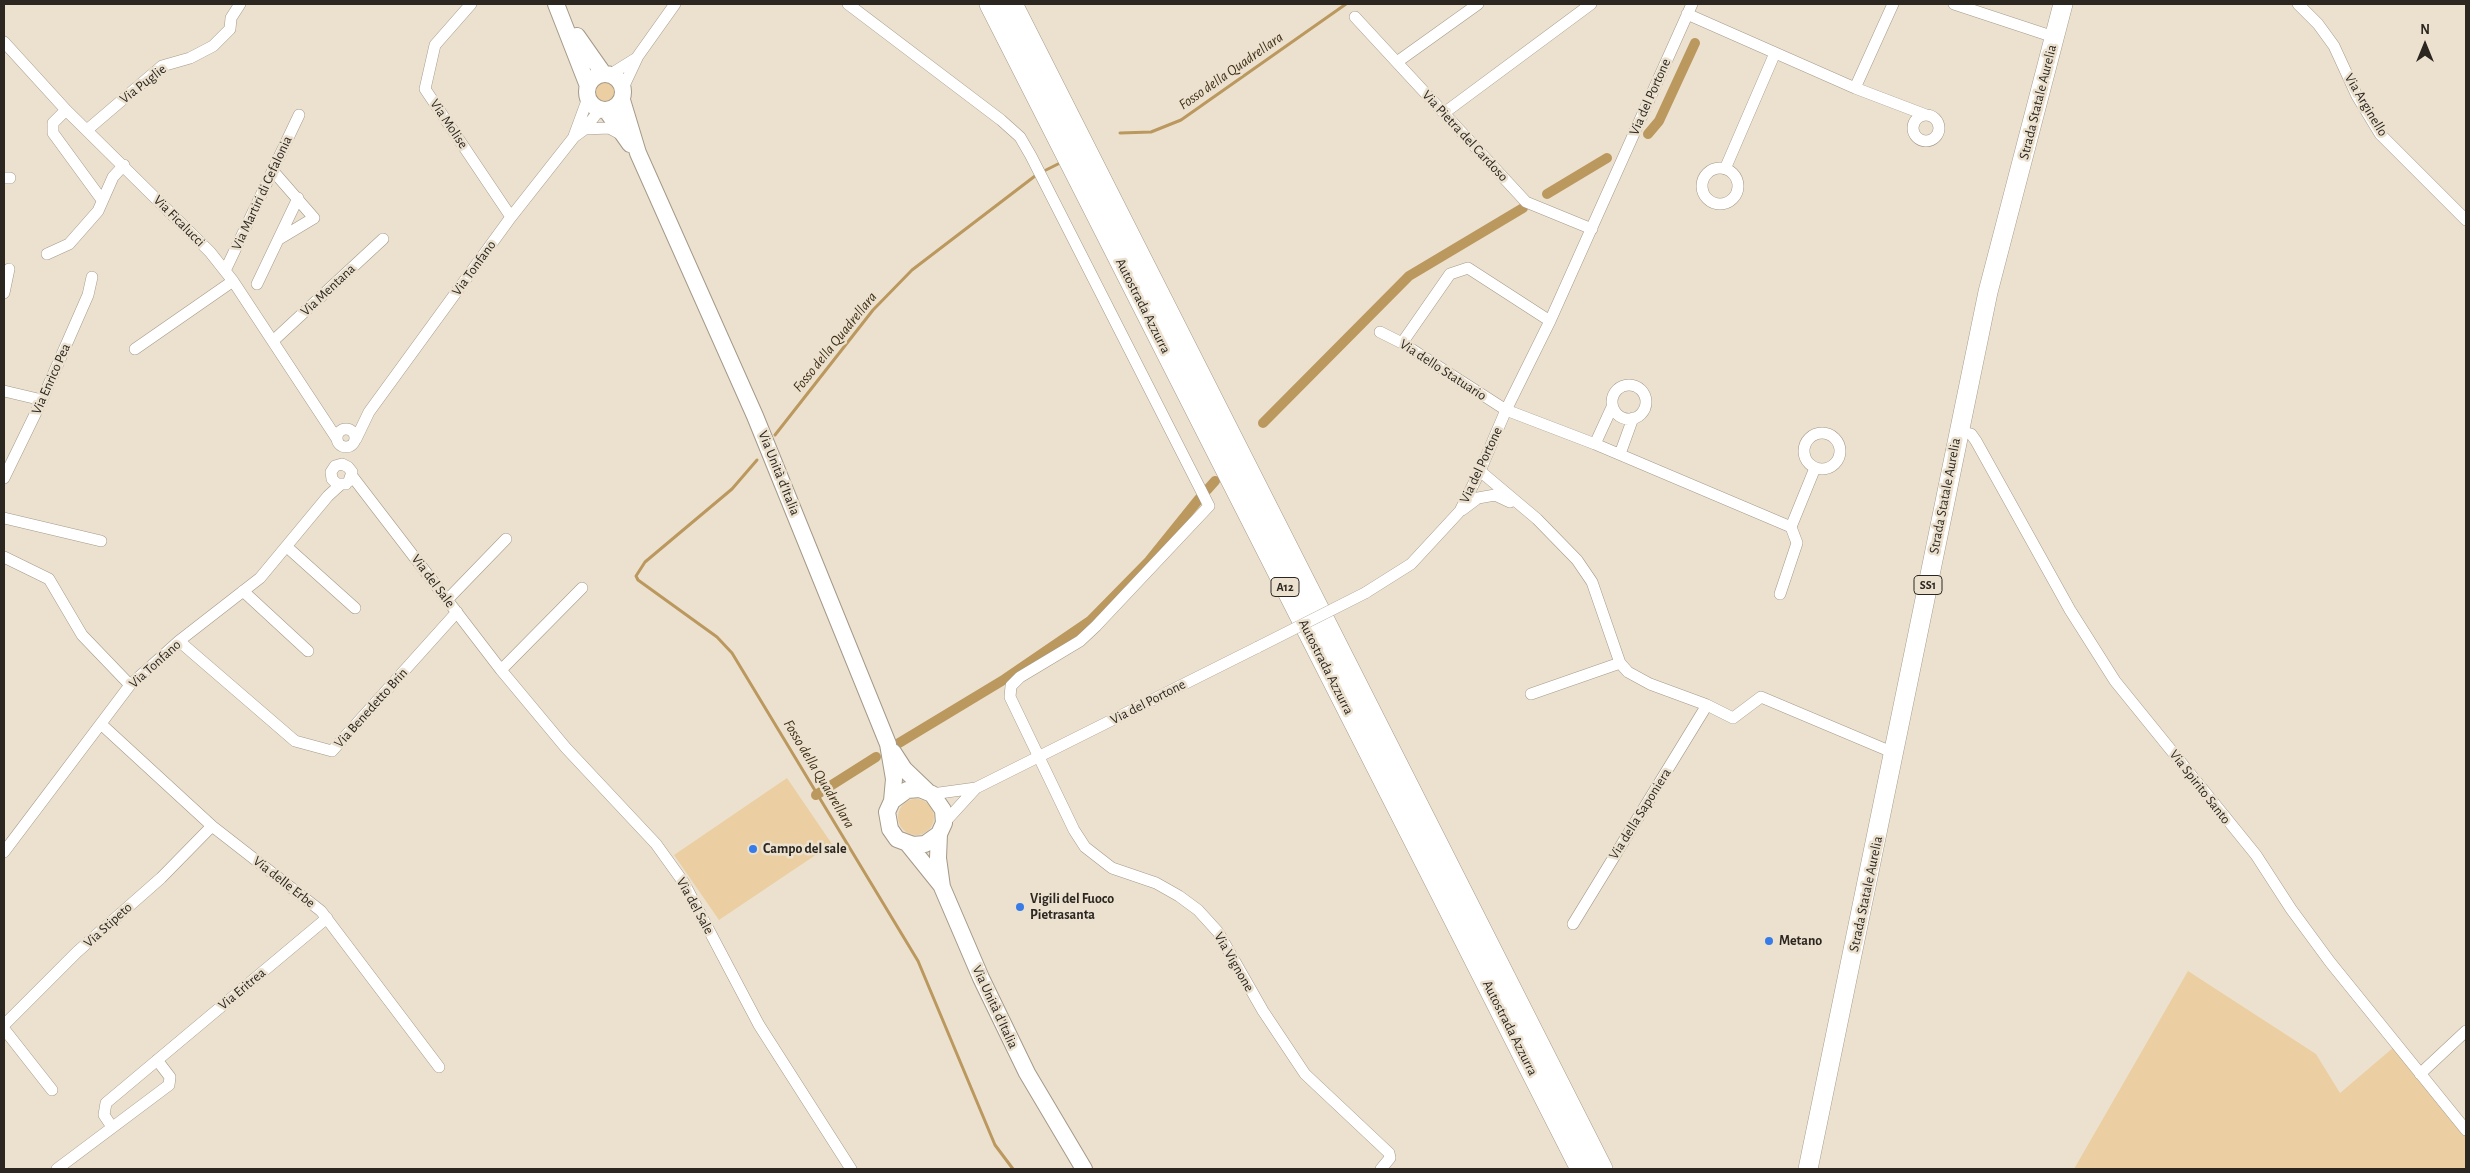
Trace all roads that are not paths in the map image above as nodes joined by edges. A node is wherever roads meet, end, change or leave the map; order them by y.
1 (240, 4) edge
2 (470, 4) edge
3 (675, 4) edge
4 (848, 4) edge
5 (990, 4) edge
6 (1012, 4) edge
7 (1478, 4) edge
8 (1591, 4) edge
9 (1892, 4) edge
10 (1954, 4) edge
11 (2063, 4) edge
12 (2298, 4) edge
13 (557, 5) edge
14 (1689, 9) edge
15 (1355, 17) dead end
16 (2054, 37) junction
17 (4, 42) edge
18 (1776, 53) junction
19 (638, 56) junction
20 (1397, 62) junction
21 (607, 74) junction
22 (1855, 88) junction
23 (623, 94) junction
24 (595, 101) junction
25 (66, 110) junction
26 (1444, 113) junction
27 (299, 115) dead end
28 (1926, 115) dead end
29 (585, 129) junction
30 (87, 130) junction
31 (625, 137) junction
32 (574, 138) junction
33 (638, 153) junction
34 (124, 165) junction
35 (1725, 169) dead end
36 (274, 171) junction
37 (298, 198) junction
38 (102, 200) junction
39 (511, 217) junction
40 (2466, 220) edge
41 (1592, 229) junction
42 (383, 239) dead end
43 (279, 240) junction
44 (47, 254) dead end
45 (9, 269) dead end
46 (225, 271) junction
47 (92, 277) dead end
48 (233, 281) junction
49 (257, 284) dead end
50 (4, 293) edge
51 (1550, 322) junction
52 (1380, 332) dead end
53 (273, 341) junction
54 (1402, 343) junction
55 (135, 350) dead end
56 (4, 391) edge
57 (42, 400) junction
58 (1612, 407) junction
59 (1506, 410) junction
60 (1632, 418) junction
61 (1958, 431) junction
62 (346, 438) junction
63 (1595, 444) junction
64 (1620, 454) junction
65 (1815, 468) dead end
66 (1480, 471) junction
67 (4, 478) edge
68 (344, 478) junction
69 (1525, 510) junction
70 (1460, 511) junction
71 (4, 518) edge
72 (1791, 527) junction
73 (506, 539) dead end
74 (101, 541) dead end
75 (287, 547) junction
76 (4, 557) edge
77 (582, 588) dead end
78 (243, 591) junction
79 (1780, 594) dead end
80 (447, 600) junction
81 (355, 608) dead end
82 (457, 612) junction
83 (179, 641) junction
84 (308, 652) dead end
85 (1620, 663) junction
86 (501, 670) junction
87 (130, 685) junction
88 (1531, 694) dead end
89 (1707, 705) junction
90 (101, 724) junction
91 (888, 744) junction
92 (1894, 753) junction
93 (1039, 756) junction
94 (976, 788) junction
95 (929, 792) junction
96 (892, 801) junction
97 (212, 826) junction
98 (941, 828) junction
99 (908, 844) junction
100 (4, 852) edge
101 (942, 887) junction
102 (327, 918) junction
103 (1573, 924) dead end
104 (4, 1025) edge
105 (4, 1029) edge
106 (2466, 1031) edge
107 (156, 1060) junction
108 (439, 1067) dead end
109 (2420, 1074) junction
110 (52, 1090) dead end
111 (112, 1127) junction
112 (2466, 1130) edge
113 (57, 1169) edge
114 (851, 1169) edge
115 (1084, 1169) edge
116 (1381, 1169) edge
117 (1581, 1169) edge
118 (1602, 1169) edge
119 (1808, 1169) edge

1 - 30 street, Via Puglie
2 - 39 street, Via Molise
3 - 19 street
4 - 93 street
5 - 117 highway, Autostrada Azzurra / A12
6 - 118 highway, Autostrada Azzurra / A12
7 - 20 street
8 - 26 street
9 - 22 street
10 - 16 street
11 - 16 main road, Strada Statale Aurelia / SS1
12 - 40 street, Via Arginello
13 - 21 main road
13 - 24 main road
14 - 18 street
14 - 41 street, Via del Portone
15 - 20 street, Via Pietra del Cardoso
16 - 61 main road, Strada Statale Aurelia / SS1
17 - 25 street, Via Ficalucci
18 - 22 street
18 - 35 street
19 - 21 street
19 - 23 street
20 - 26 street, Via Pietra del Cardoso
21 - 23 main road
21 - 24 main road
22 - 28 street
23 - 24 main road
23 - 33 main road
24 - 29 street, Via Tonfano
24 - 31 main road
24 - 32 street
25 - 30 street, Via Ficalucci
25 - 38 street
26 - 41 street, Via Pietra del Cardoso
27 - 36 street, Via Martiri di Cefalonia
29 - 31 street
29 - 32 street, Via Tonfano
30 - 34 street, Via Ficalucci
31 - 33 main road
32 - 39 street, Via Tonfano
33 - 91 main road, Via Unità d'Italia
34 - 38 street
34 - 46 street, Via Ficalucci
36 - 37 street
36 - 46 street, Via Martiri di Cefalonia
37 - 43 street
37 - 43 street
38 - 44 street
39 - 62 street, Via Tonfano
41 - 51 street, Via del Portone
42 - 53 street, Via Mentana
43 - 49 street
45 - 50 street
46 - 48 street, Via Ficalucci
47 - 57 street, Via Enrico Pea
48 - 53 street, Via Ficalucci
48 - 55 street
51 - 54 street
51 - 59 street, Via del Portone
52 - 54 street, Via dello Statuario
53 - 62 street, Via Ficalucci
54 - 59 street, Via dello Statuario
56 - 57 street
57 - 67 street, Via Enrico Pea
58 - 60 street
58 - 60 street
58 - 63 street
59 - 63 street, Via dello Statuario
59 - 66 street, Via del Portone
60 - 64 street
61 - 92 main road, Strada Statale Aurelia / SS1
61 - 109 street, Via Spirito Santo
62 - 68 street
62 - 68 street
63 - 64 street, Via dello Statuario
64 - 72 street, Via dello Statuario
65 - 72 street
66 - 69 street
66 - 70 street, Via del Portone
68 - 75 street, Via Tonfano
68 - 80 street, Via del Sale
69 - 70 street
69 - 85 street
70 - 93 street, Via del Portone, bridge
71 - 74 street
72 - 79 street
73 - 80 street
75 - 78 street, Via Tonfano
75 - 81 street
76 - 87 street
77 - 86 street
78 - 83 street, Via Tonfano
78 - 84 street
80 - 82 street, Via del Sale
82 - 83 street, Via Benedetto Brin
82 - 86 street, Via del Sale
83 - 87 street, Via Tonfano
85 - 88 street
85 - 89 street
86 - 114 street, Via del Sale
87 - 90 street, Via Tonfano
89 - 92 street
89 - 103 street, Via della Saponiera
90 - 97 street, Via delle Erbe
90 - 100 street, Via Tonfano
91 - 95 main road
91 - 96 main road, Via Unità d'Italia
92 - 119 main road, Strada Statale Aurelia / SS1
93 - 94 street, Via del Portone
93 - 116 street, Via Vignone
94 - 95 street, Via del Portone
94 - 98 street
95 - 96 main road
95 - 98 main road
96 - 99 main road
97 - 102 street, Via delle Erbe
97 - 104 street, Via Stipeto
98 - 99 main road
98 - 101 main road, Via Unità d'Italia
99 - 101 main road
101 - 115 main road, Via Unità d'Italia
102 - 107 street, Via Eritrea
102 - 108 street, Via delle Erbe
105 - 110 street
106 - 109 street
107 - 111 street, Via Eritrea
107 - 111 street
109 - 112 street, Via Spirito Santo
111 - 113 street

